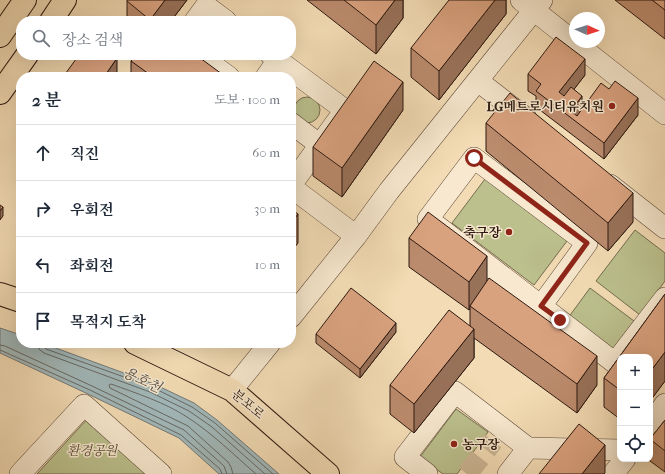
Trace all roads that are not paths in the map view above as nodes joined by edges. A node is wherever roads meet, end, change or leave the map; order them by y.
1 (25, 0) edge
2 (65, 0) edge
3 (532, 3) edge
4 (54, 16) edge
5 (199, 16) edge
6 (219, 16) edge
7 (0, 36) edge
8 (23, 60) edge
9 (206, 60) edge
10 (274, 60) edge
11 (278, 60) edge
12 (222, 72) edge
13 (268, 72) edge
14 (294, 72) edge
15 (296, 74) edge
16 (478, 81) junction
17 (0, 93) edge
18 (665, 114) edge
19 (296, 127) edge
20 (541, 130) edge
21 (320, 145) junction
22 (597, 174) edge
23 (296, 179) edge
24 (296, 190) edge
25 (665, 228) edge
26 (356, 236) junction
27 (665, 298) edge
28 (541, 306) junction
29 (296, 311) edge
30 (144, 348) edge
31 (266, 348) edge
32 (232, 390) junction
33 (665, 404) edge
34 (653, 421) edge
35 (528, 448) junction
36 (617, 450) edge
37 (623, 462) edge
38 (20, 474) edge
39 (161, 474) edge
40 (328, 474) edge
41 (427, 474) edge
42 (508, 474) edge
43 (613, 474) edge

1 - 7 main road
2 - 4 main road
3 - 16 street
3 - 18 street
5 - 6 street
8 - 17 main road
9 - 12 street
10 - 13 street
11 - 14 street
15 - 21 street
16 - 20 street
16 - 26 street
19 - 21 street
21 - 23 street
22 - 25 street
24 - 26 street
26 - 29 street
27 - 28 street
28 - 28 street
30 - 32 main road, 분포로
31 - 32 street
32 - 40 main road, 분포로
33 - 34 street
35 - 36 street
35 - 41 street
35 - 42 street
37 - 43 street
38 - 39 street

